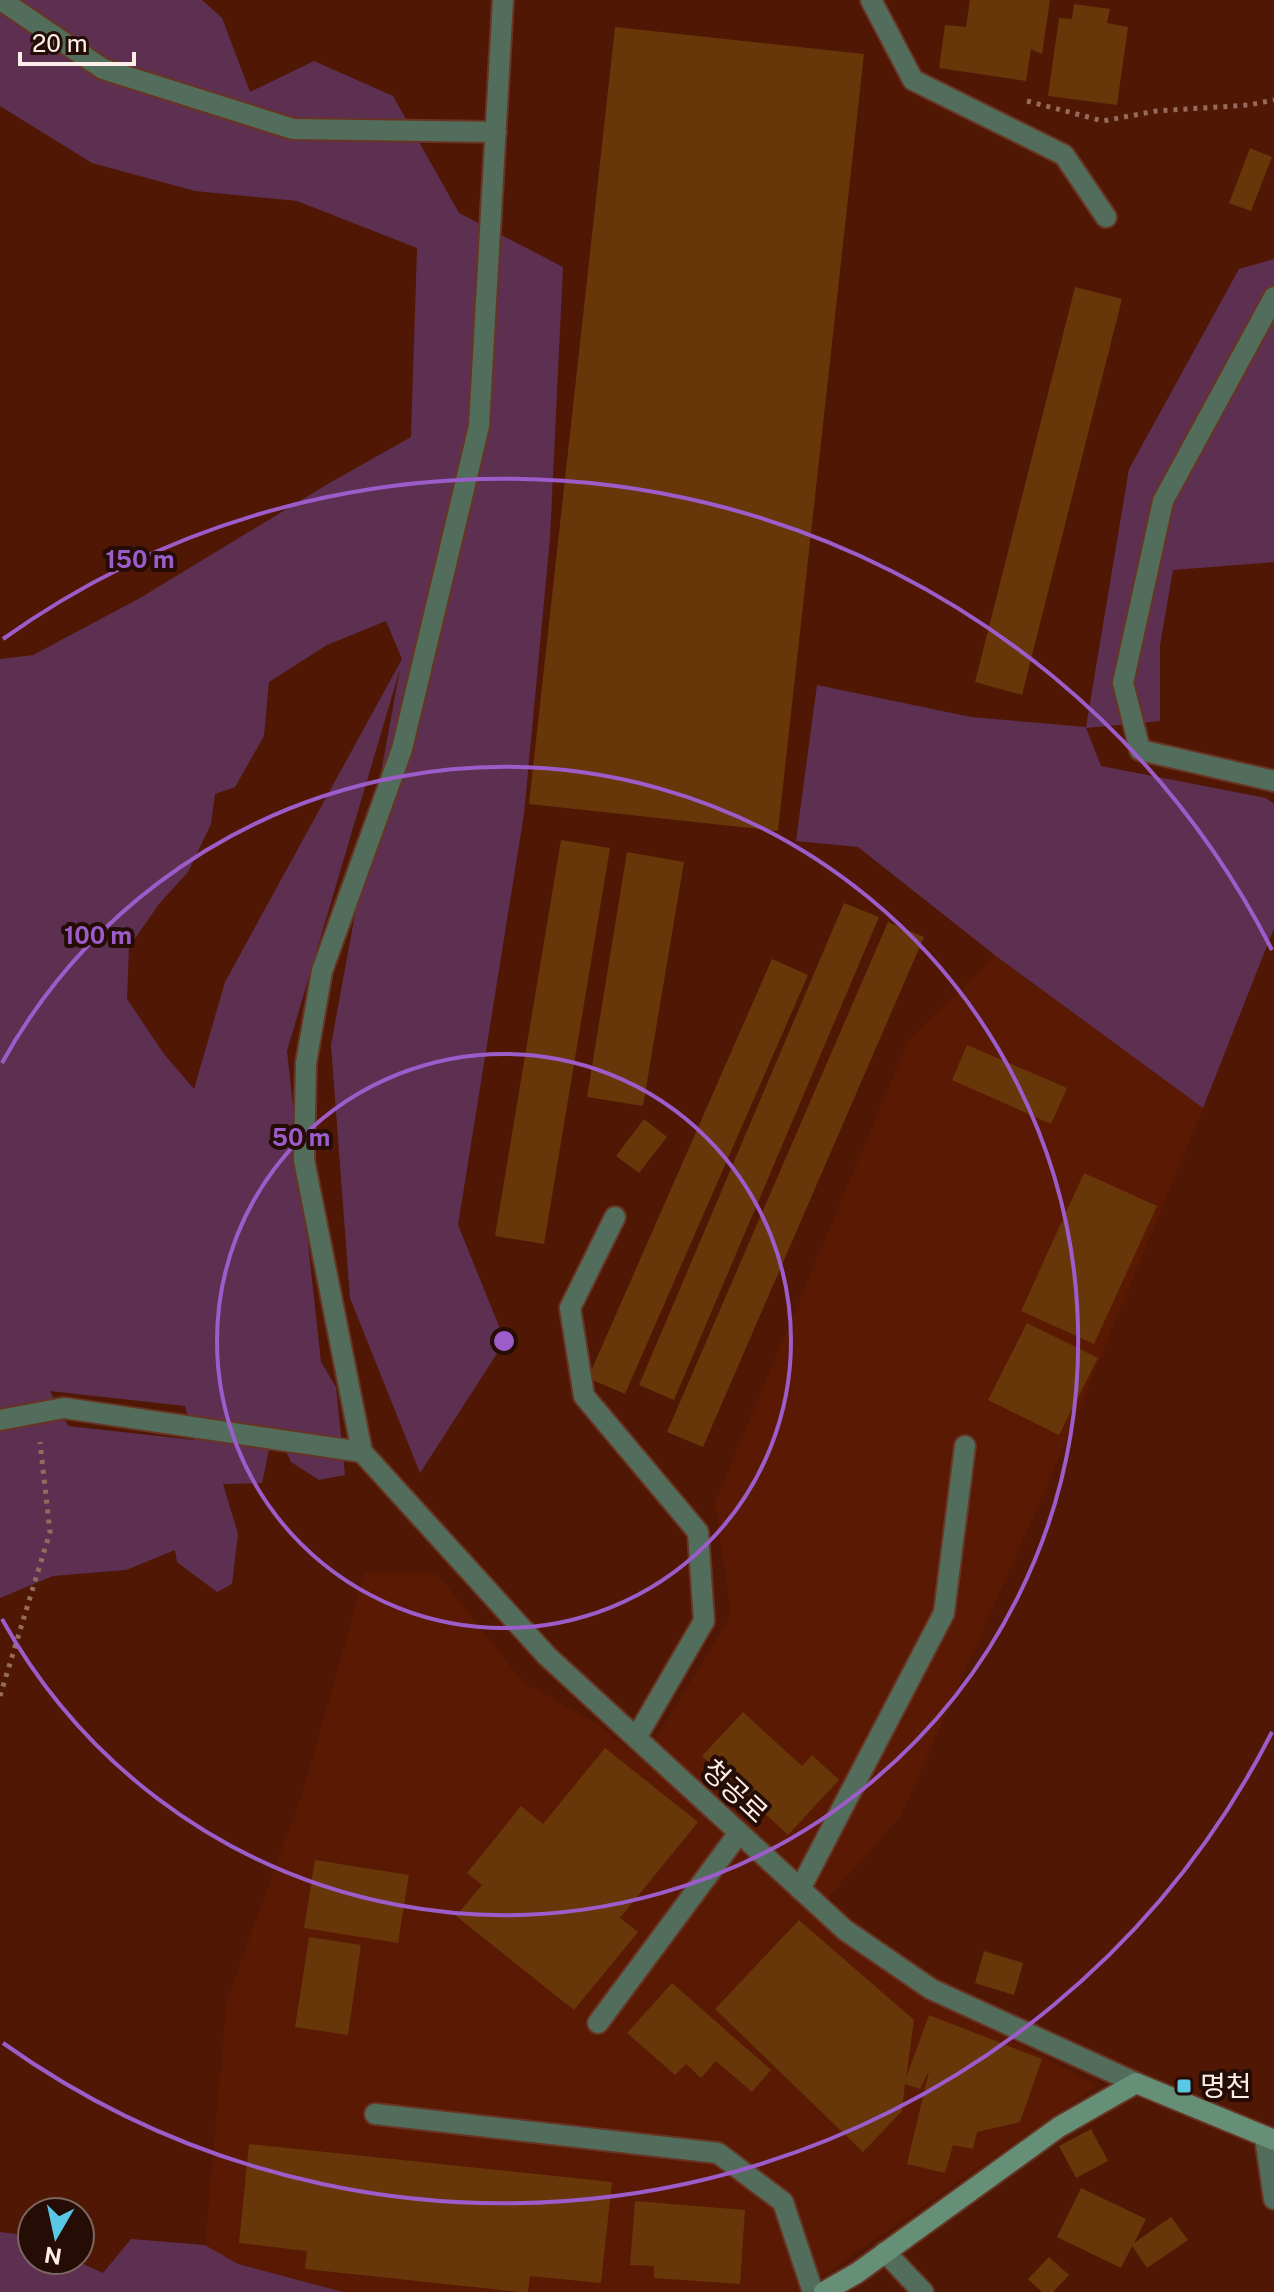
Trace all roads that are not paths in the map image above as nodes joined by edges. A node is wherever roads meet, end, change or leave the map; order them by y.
1 (1, 0) edge
2 (503, 0) edge
3 (871, 0) edge
4 (496, 132) junction
5 (1106, 217) dead end
6 (1274, 297) edge
7 (1274, 781) edge
8 (615, 1217) dead end
9 (0, 1420) edge
10 (965, 1446) dead end
11 (362, 1452) junction
12 (636, 1738) junction
13 (739, 1833) junction
14 (800, 1889) junction
15 (598, 2023) dead end
16 (1136, 2083) junction
17 (375, 2114) dead end
18 (1269, 2138) edge
19 (1274, 2199) edge
20 (885, 2252) junction
21 (813, 2292) edge
22 (824, 2292) edge
23 (923, 2292) edge

1 - 4 street
2 - 4 street
3 - 5 street
4 - 11 street
6 - 7 street
8 - 12 street
9 - 11 street
10 - 14 street
11 - 12 street, 청공로
12 - 13 street, 청공로
13 - 14 street, 청공로
13 - 15 street
14 - 16 street, 청공로
16 - 18 street, 청공로
16 - 20 street
17 - 21 street
18 - 19 street
20 - 22 street
20 - 23 street

